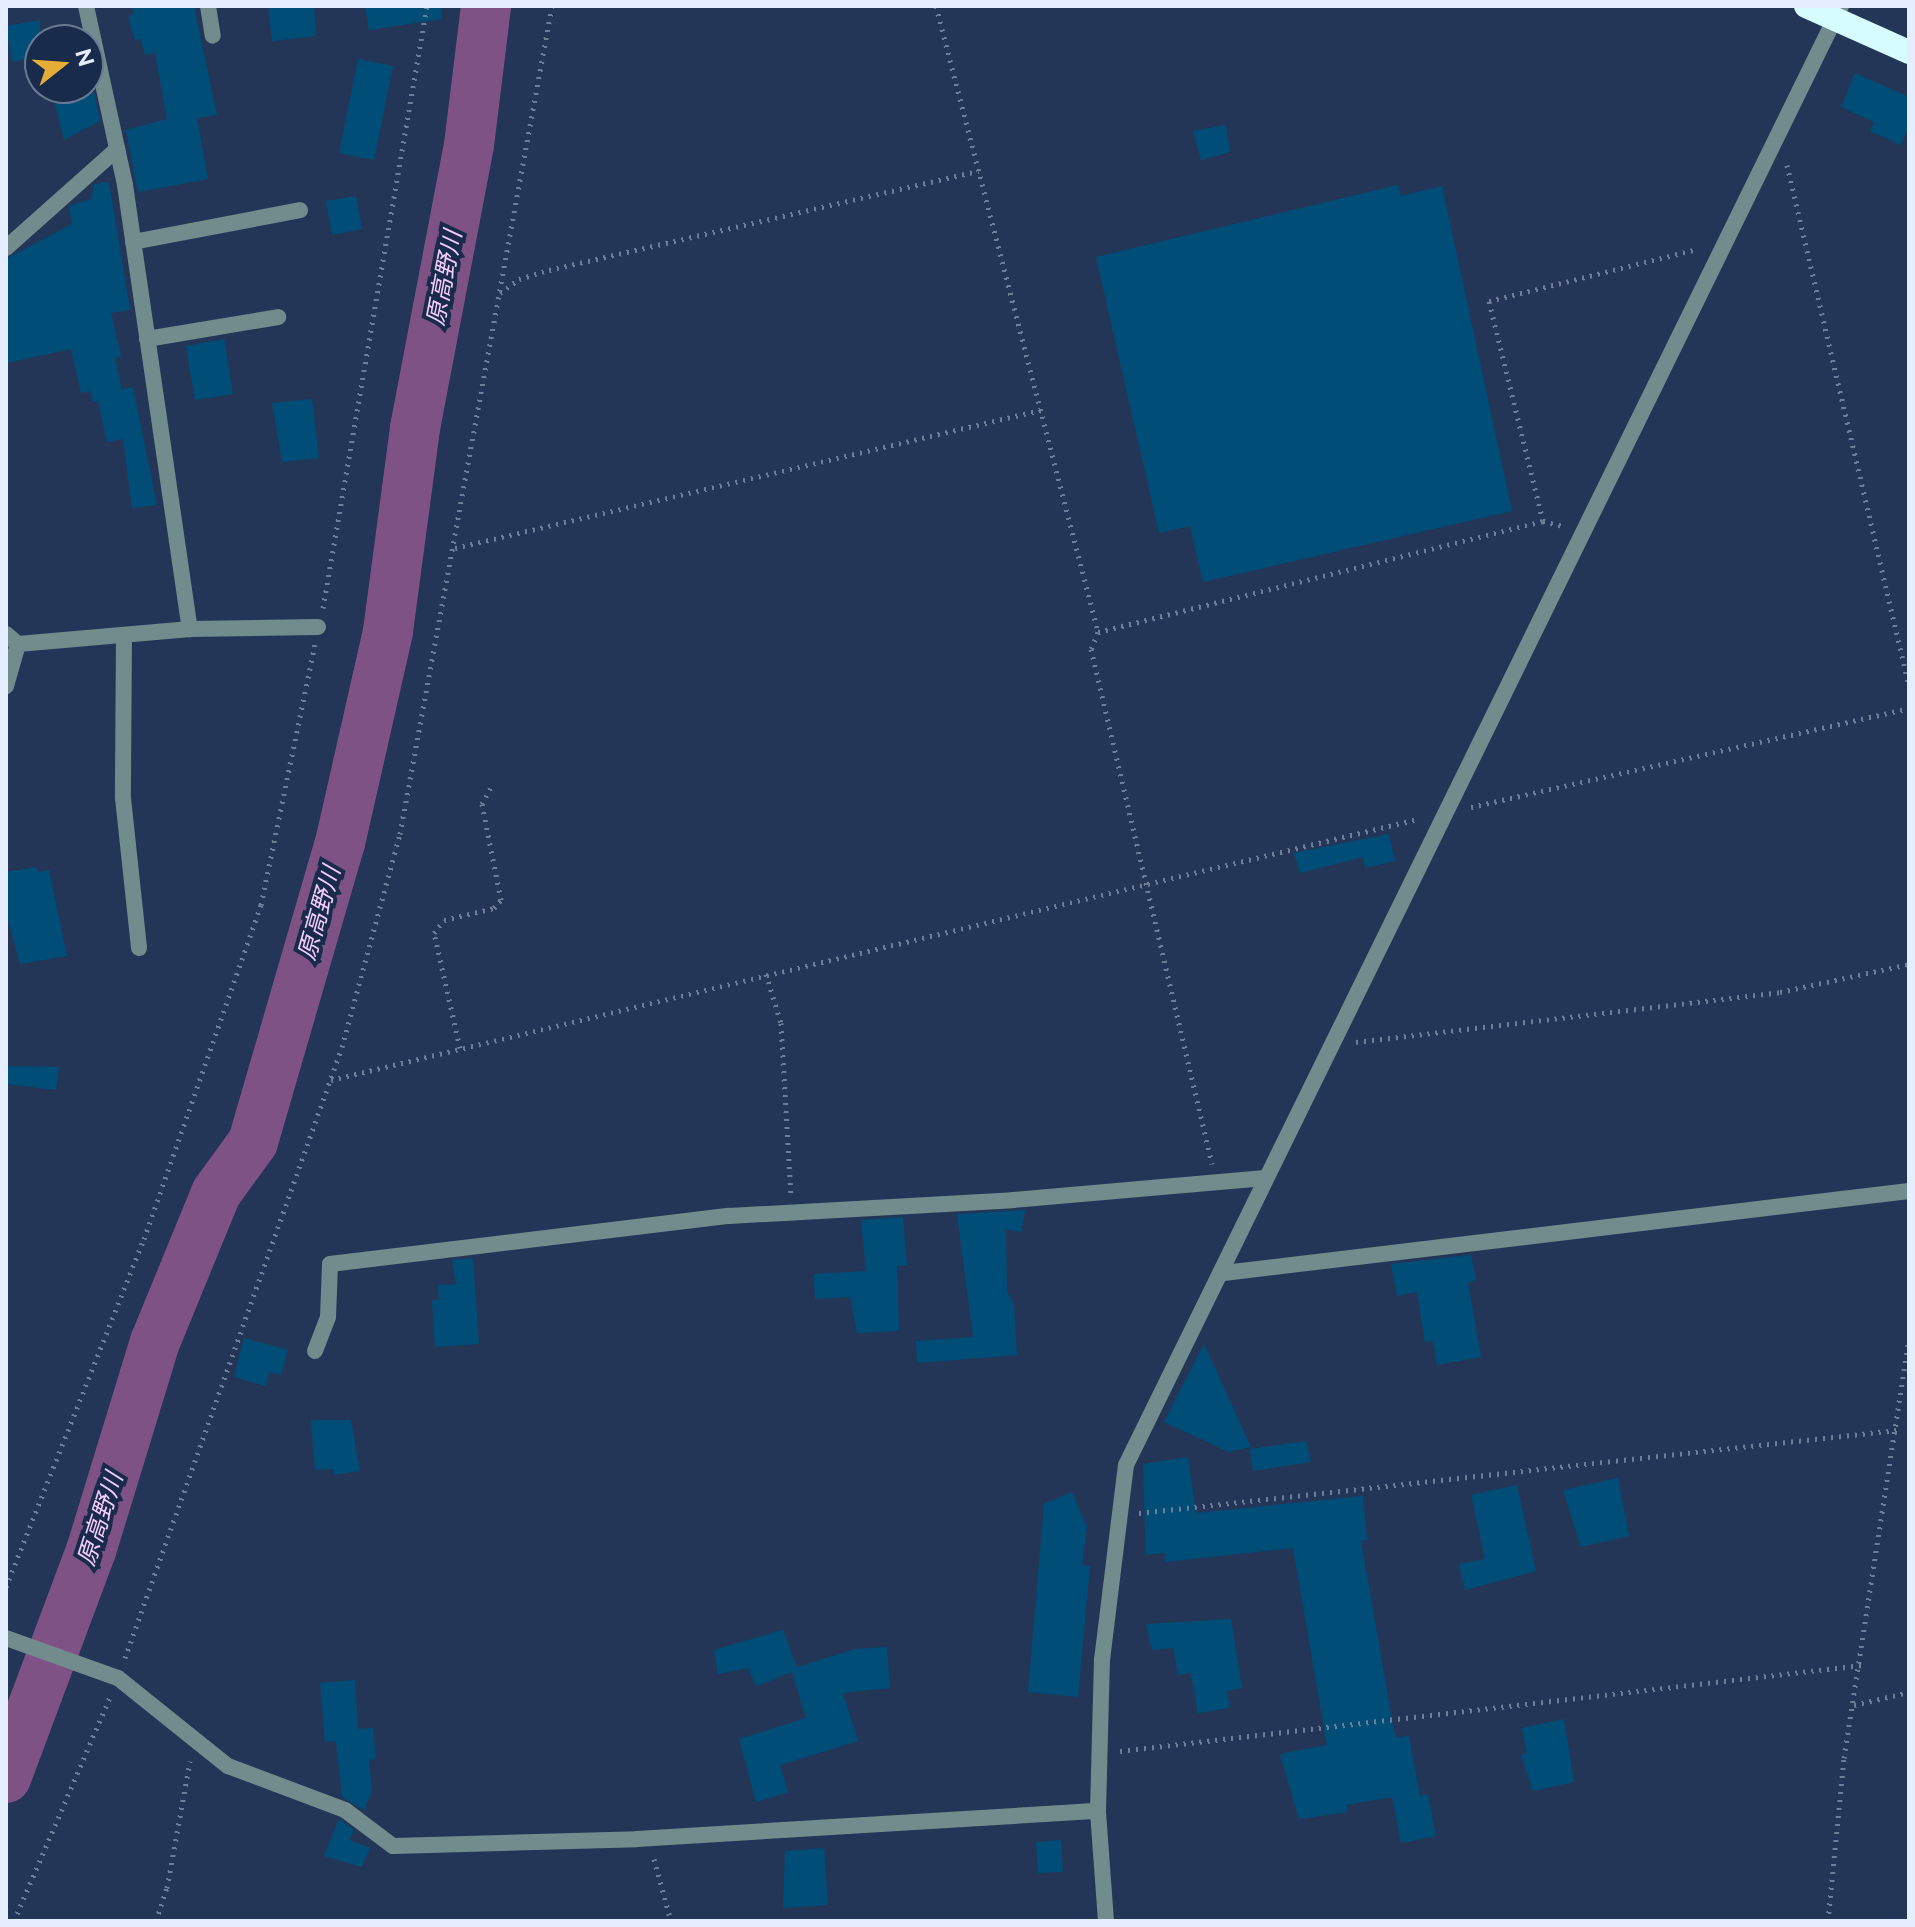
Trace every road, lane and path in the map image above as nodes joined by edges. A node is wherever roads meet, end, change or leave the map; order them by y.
1 (86, 6) edge
2 (208, 6) edge
3 (427, 6) edge
4 (552, 6) edge
5 (936, 6) edge
6 (1806, 6) edge
7 (1838, 12) edge
8 (213, 36) dead end
9 (1909, 52) edge
10 (1779, 133) junction
11 (117, 149) junction
12 (979, 171) junction
13 (300, 210) dead end
14 (133, 242) junction
15 (1726, 242) junction
16 (6, 248) edge
17 (500, 294) junction
18 (278, 317) dead end
19 (147, 339) junction
20 (1041, 410) junction
21 (1543, 521) junction
22 (1583, 531) junction
23 (455, 548) junction
24 (318, 627) junction
25 (190, 629) junction
26 (1098, 632) junction
27 (124, 635) junction
28 (12, 639) edge
29 (6, 686) edge
30 (1909, 686) edge
31 (1909, 708) edge
32 (491, 787) dead end
33 (1445, 813) junction
34 (1146, 883) junction
35 (139, 948) dead end
36 (1909, 964) edge
37 (766, 974) junction
38 (1330, 1045) junction
39 (460, 1048) junction
40 (330, 1080) junction
41 (1265, 1178) junction
42 (1216, 1180) junction
43 (1909, 1191) edge
44 (792, 1212) junction
45 (1224, 1273) junction
46 (1909, 1339) edge
47 (315, 1351) dead end
48 (1897, 1430) junction
49 (1120, 1515) junction
50 (6, 1587) edge
51 (6, 1638) edge
52 (1862, 1665) junction
53 (118, 1678) junction
54 (1909, 1692) edge
55 (1854, 1705) junction
56 (196, 1741) junction
57 (1100, 1753) junction
58 (1098, 1811) junction
59 (649, 1838) junction
60 (14, 1921) edge
61 (156, 1921) edge
62 (671, 1921) edge
63 (1106, 1921) edge
64 (1828, 1921) edge

1 - 11 street
2 - 8 street
3 - 24 path
4 - 17 path
5 - 12 path
6 - 7 highway
7 - 9 highway
7 - 10 street
10 - 15 street
10 - 30 path
11 - 14 street
11 - 16 street
12 - 17 path
12 - 20 path
13 - 14 street
14 - 19 street
15 - 21 path
15 - 22 street
17 - 23 path
18 - 19 street
19 - 25 street
20 - 23 path
20 - 26 path
21 - 22 path
21 - 26 path
22 - 33 street
23 - 40 path
24 - 25 street
24 - 50 path
25 - 27 street
26 - 34 path
27 - 28 street
27 - 35 street
28 - 29 street
31 - 33 path
32 - 39 path
33 - 34 path
33 - 38 street
34 - 37 path
34 - 42 path
36 - 38 path
37 - 39 path
37 - 44 path
38 - 41 street
39 - 40 path
40 - 53 path
41 - 42 street
41 - 45 street
42 - 44 street
43 - 45 street
44 - 47 street
45 - 49 street
46 - 48 path
48 - 49 path
48 - 52 path
49 - 57 street
51 - 53 street
52 - 55 path
52 - 57 path
53 - 56 street
53 - 60 path
54 - 55 path
55 - 64 path
56 - 59 street
56 - 61 path
57 - 58 street
58 - 59 street
58 - 63 street
59 - 62 path

